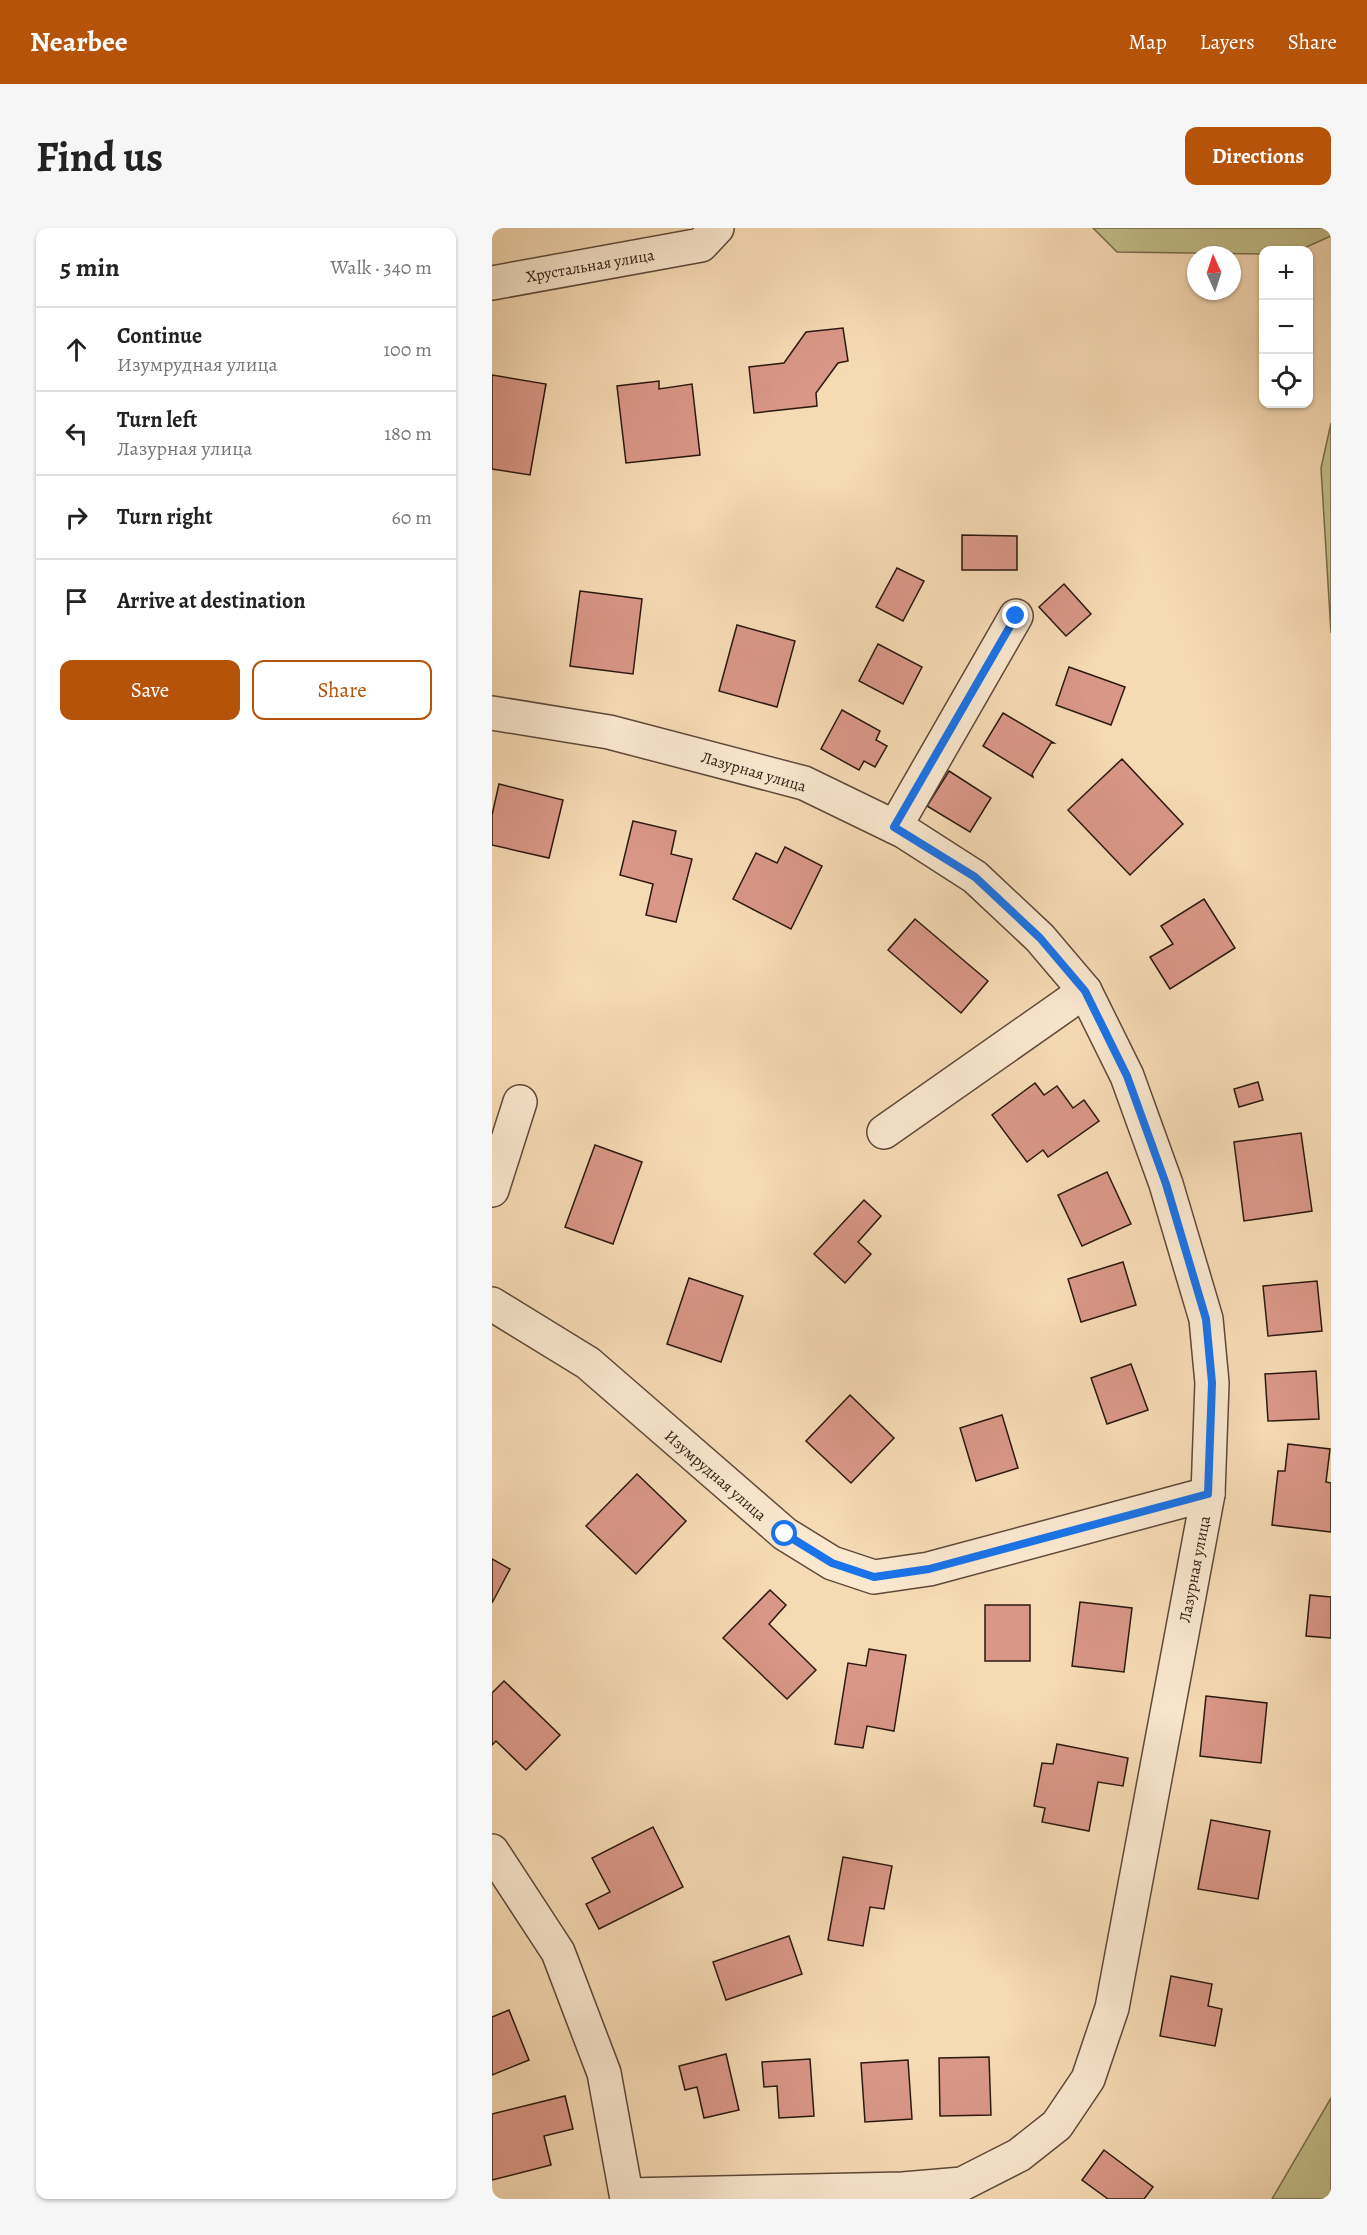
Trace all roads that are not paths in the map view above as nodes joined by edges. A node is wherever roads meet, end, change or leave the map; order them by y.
1 (717, 228) edge
2 (492, 283) edge
3 (1016, 616) dead end
4 (492, 713) edge
5 (894, 827) junction
6 (1085, 991) junction
7 (520, 1102) dead end
8 (884, 1132) dead end
9 (492, 1190) edge
10 (492, 1304) edge
11 (1208, 1494) junction
12 (492, 1851) edge
13 (627, 2197) edge

1 - 2 street, Хрустальная улица
3 - 5 street
4 - 5 street, Лазурная улица
5 - 6 street, Лазурная улица
6 - 8 street
6 - 11 street, Лазурная улица
7 - 9 street
10 - 11 street, Изумрудная улица
11 - 13 street, Лазурная улица
12 - 13 street

